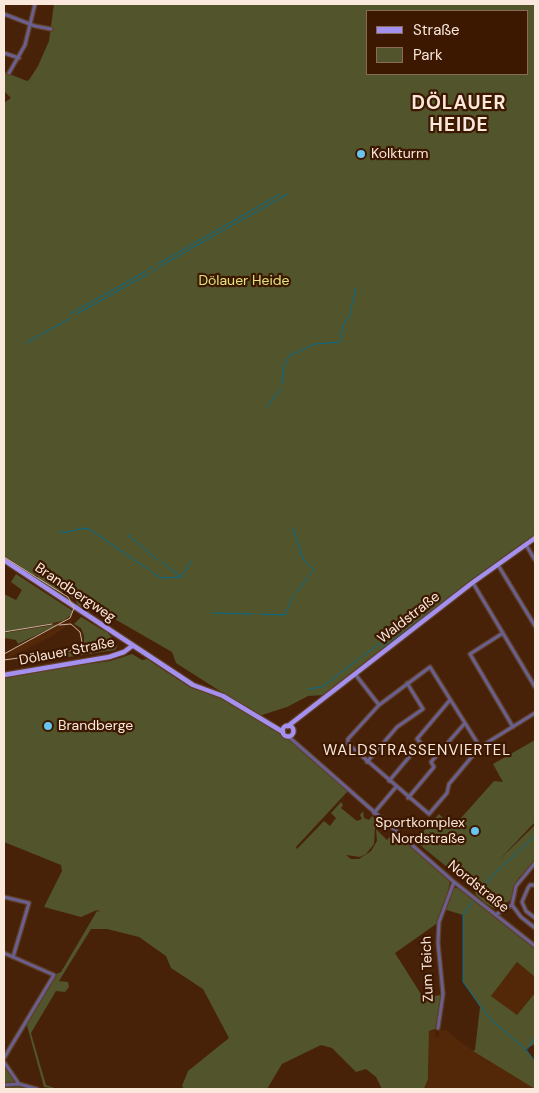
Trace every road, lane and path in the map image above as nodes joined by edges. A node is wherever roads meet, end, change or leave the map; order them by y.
1 (35, 4) edge
2 (4, 14) edge
3 (32, 24) junction
4 (51, 29) dead end
5 (4, 53) edge
6 (19, 58) junction
7 (9, 73) dead end
8 (535, 538) edge
9 (526, 545) junction
10 (4, 560) edge
11 (535, 560) edge
12 (498, 565) junction
13 (472, 582) junction
14 (535, 626) edge
15 (503, 633) junction
16 (132, 646) junction
17 (355, 674) junction
18 (4, 675) edge
19 (408, 683) junction
20 (535, 687) edge
21 (450, 700) junction
22 (379, 705) junction
23 (535, 713) edge
24 (465, 723) junction
25 (513, 727) junction
26 (287, 728) junction
27 (290, 736) junction
28 (480, 747) junction
29 (366, 762) junction
30 (389, 781) junction
31 (396, 787) junction
32 (408, 798) junction
33 (374, 813) junction
34 (535, 862) edge
35 (454, 882) junction
36 (535, 885) edge
37 (4, 897) edge
38 (512, 905) junction
39 (495, 915) junction
40 (535, 918) edge
41 (535, 926) edge
42 (535, 946) edge
43 (4, 953) edge
44 (13, 957) junction
45 (438, 1028) dead end
46 (4, 1058) edge
47 (4, 1062) edge
48 (19, 1084) junction
49 (4, 1085) edge
50 (36, 1089) edge

1 - 3 street
2 - 3 street
3 - 4 street
3 - 6 street
5 - 6 street
6 - 7 street
8 - 9 main road, Waldstraße
9 - 11 street
9 - 12 main road, Waldstraße
10 - 16 main road, Brandbergweg
12 - 13 main road, Waldstraße
12 - 14 street
13 - 15 street
13 - 17 main road, Waldstraße
15 - 20 street
15 - 25 street
16 - 18 main road, Dölauer Straße
16 - 26 main road, Nordstraße
17 - 22 street
17 - 26 main road, Waldstraße
19 - 21 street
19 - 22 street
19 - 29 street
21 - 24 street
21 - 30 street
22 - 29 street
23 - 25 street
24 - 28 street
24 - 32 street
25 - 28 street
26 - 27 main road
26 - 27 main road, Nordstraße
27 - 33 street, Nordstraße
28 - 32 street
29 - 30 street
30 - 31 street
31 - 32 street
31 - 33 street
33 - 35 street, Nordstraße
34 - 38 street
35 - 39 street, Nordstraße
35 - 45 street, Zum Teich
36 - 40 street
37 - 44 street
38 - 39 street
38 - 41 street
39 - 42 street, Nordstraße
43 - 44 street
44 - 46 street
47 - 48 street
48 - 49 street
48 - 50 street

